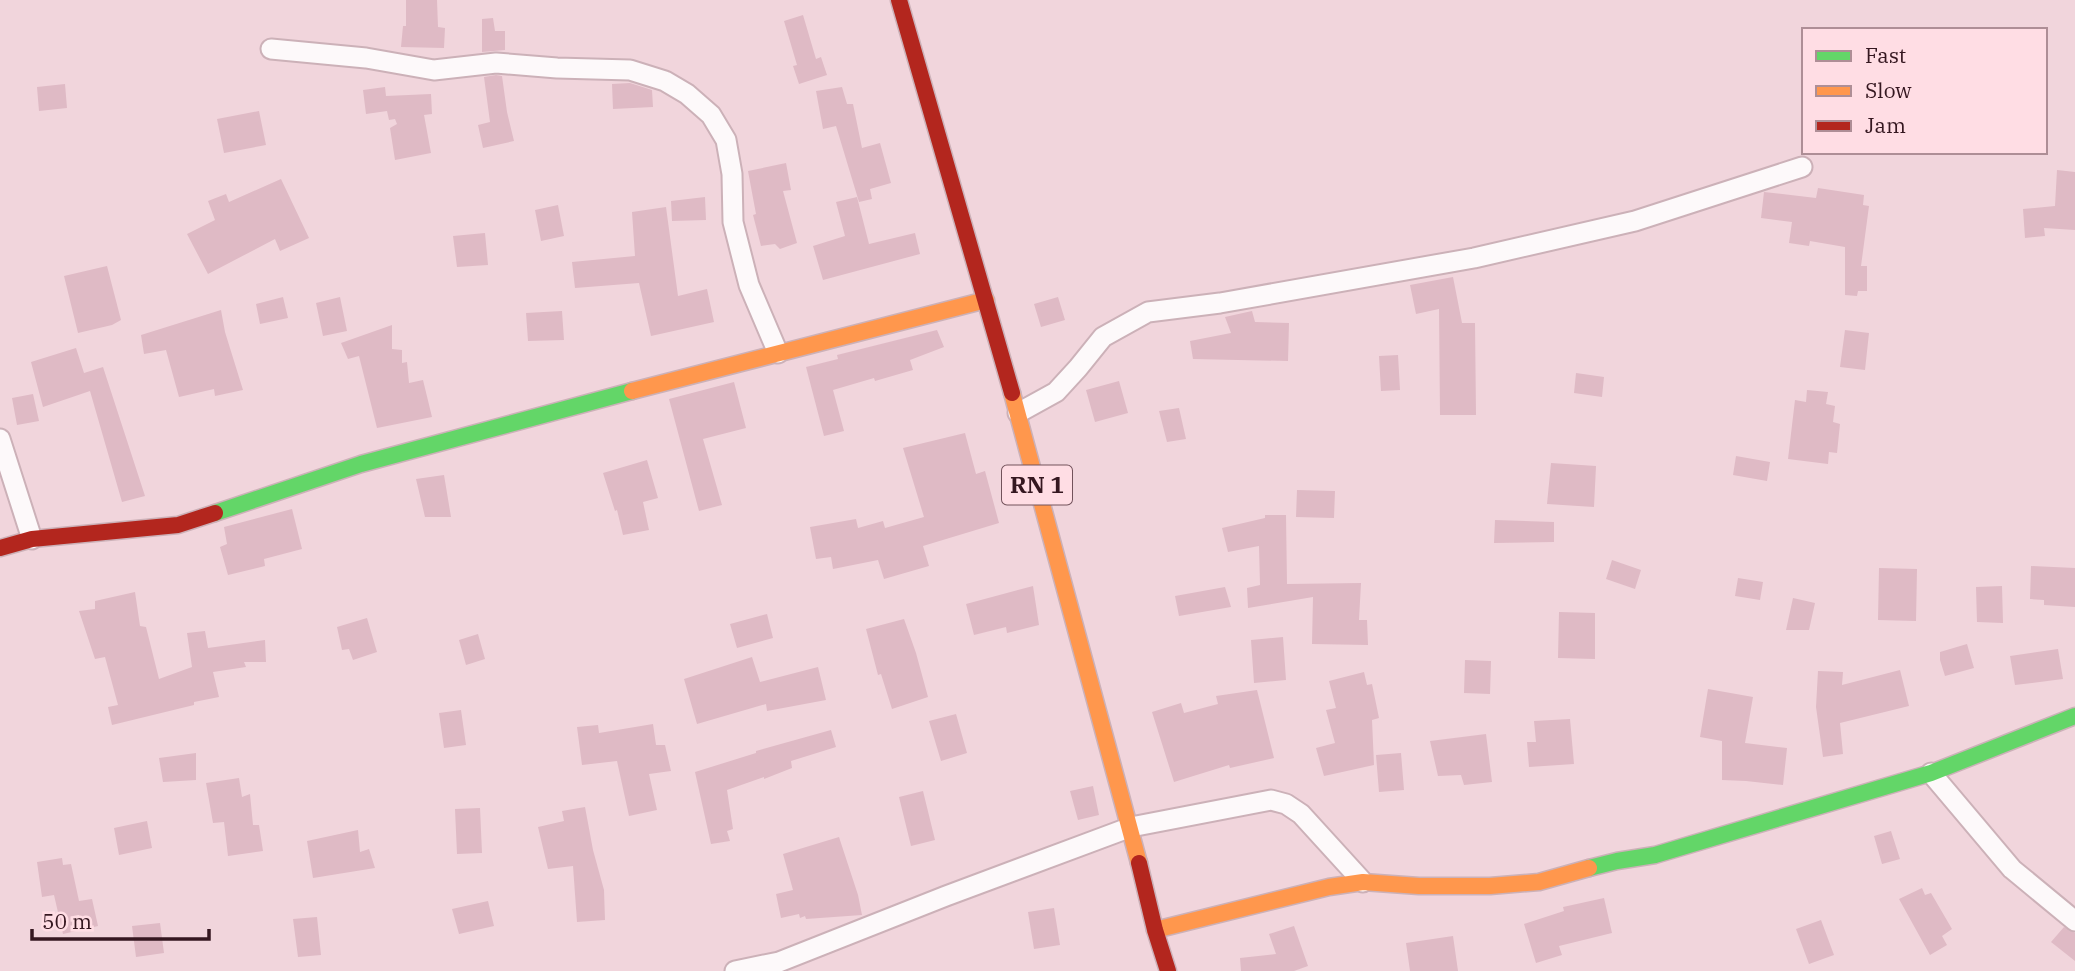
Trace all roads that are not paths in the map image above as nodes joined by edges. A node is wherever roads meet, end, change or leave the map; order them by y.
1 (899, 0) edge
2 (271, 49) dead end
3 (1802, 167) dead end
4 (986, 300) junction
5 (778, 353) junction
6 (1018, 413) junction
7 (0, 439) edge
8 (32, 539) junction
9 (0, 548) edge
10 (2075, 716) edge
11 (1931, 773) junction
12 (1131, 827) junction
13 (1363, 882) junction
14 (2075, 921) edge
15 (1155, 930) junction
16 (779, 966) edge
17 (735, 971) edge
18 (1168, 971) edge

1 - 4 street, RN 1
2 - 5 street
3 - 6 street
4 - 5 street
4 - 6 street, RN 1
5 - 8 street
6 - 12 street, RN 1
7 - 8 street
8 - 9 street
10 - 11 street
11 - 13 street
11 - 14 street
12 - 13 street
12 - 15 street, RN 1
12 - 16 street
13 - 15 street
15 - 18 street, RN 1
16 - 17 street

